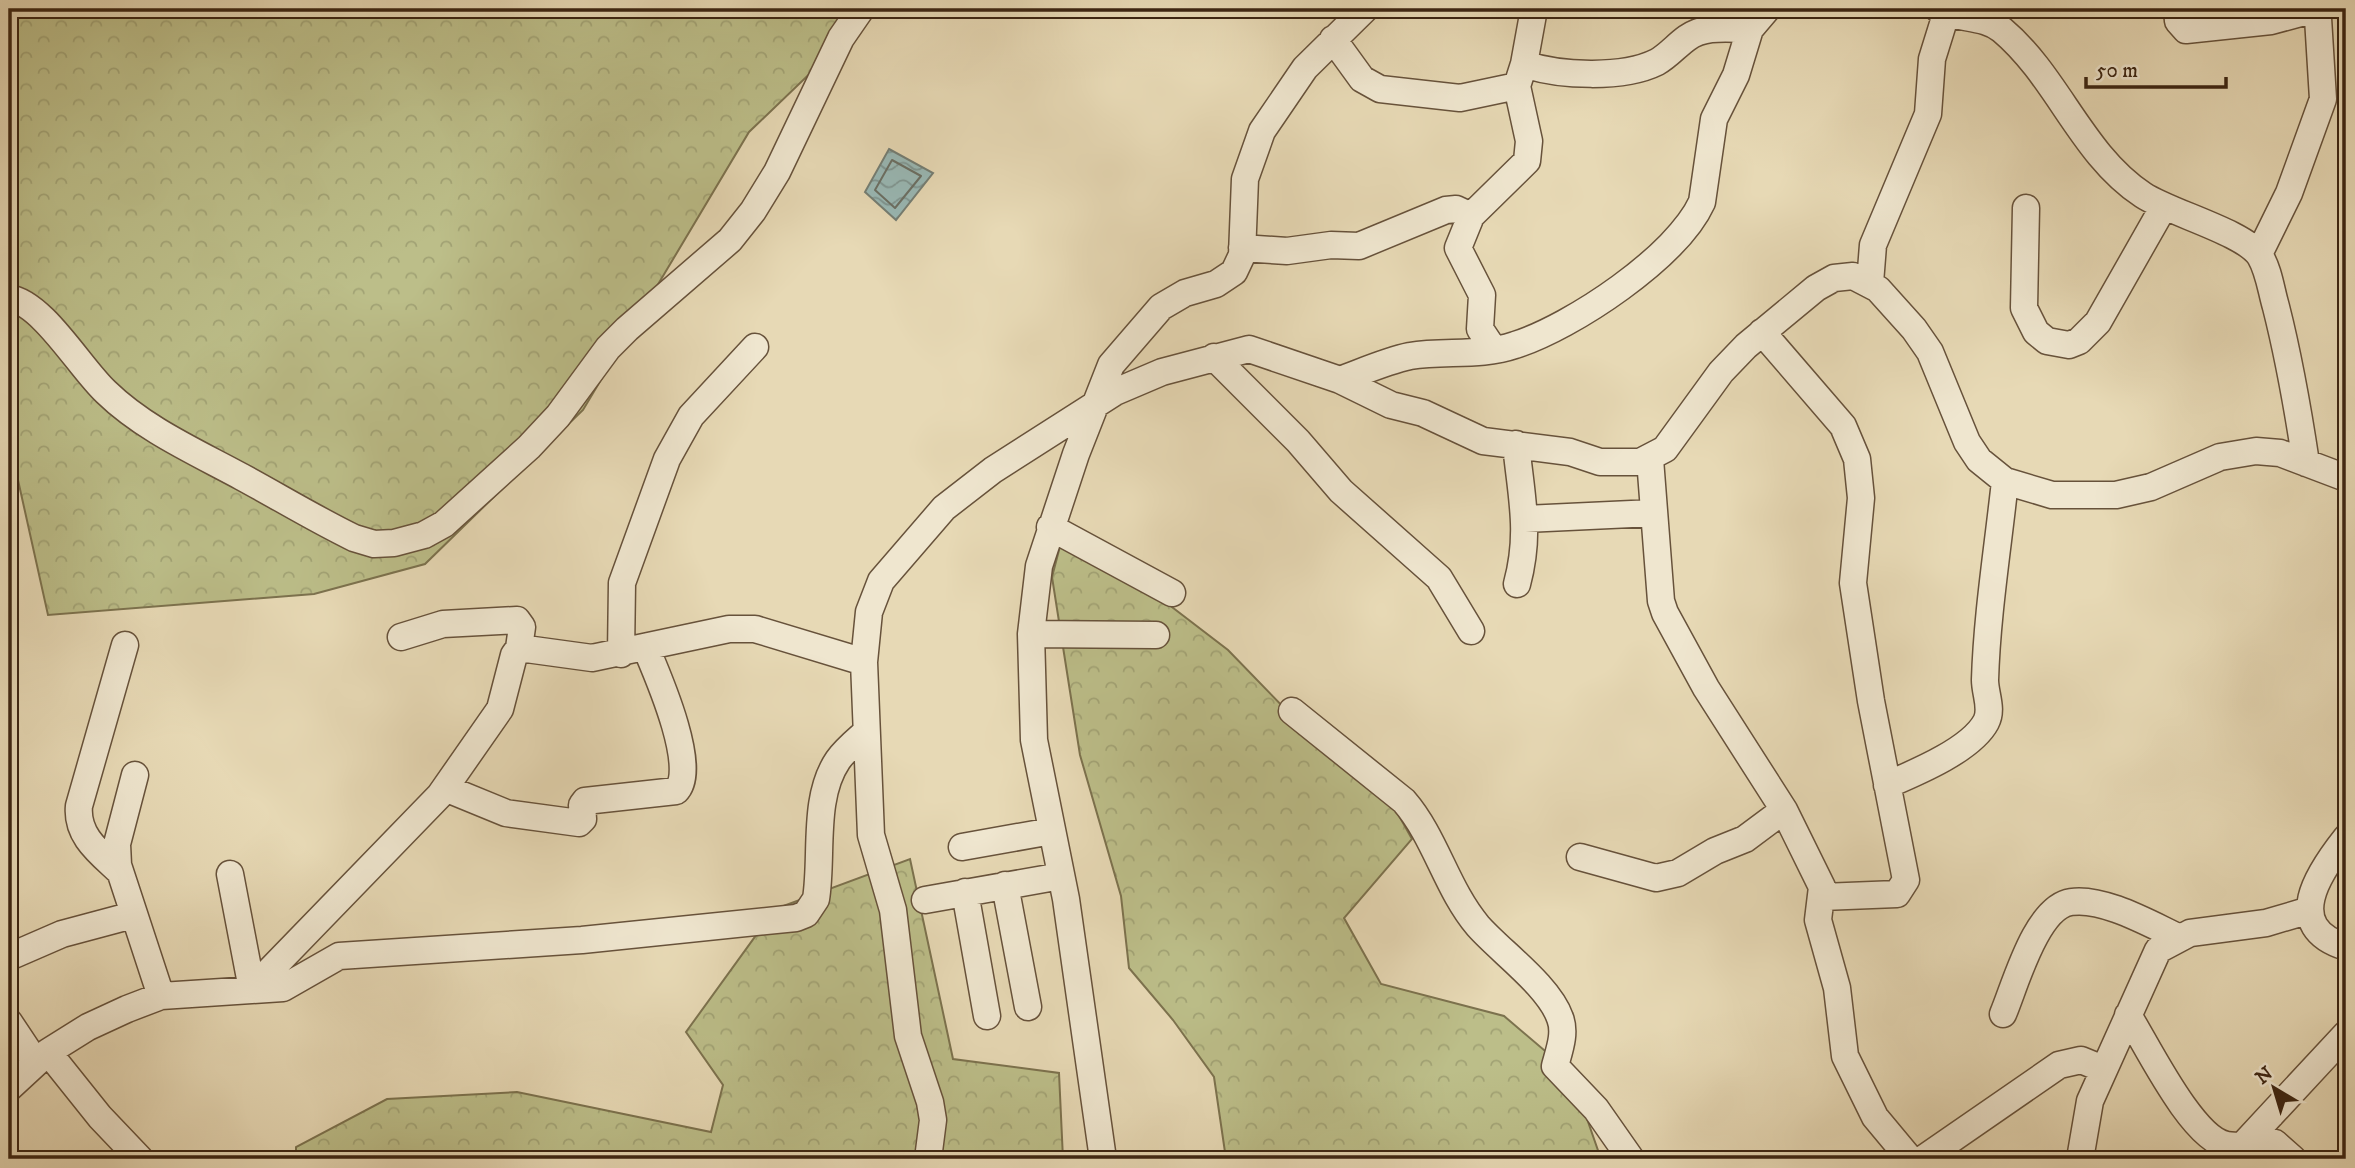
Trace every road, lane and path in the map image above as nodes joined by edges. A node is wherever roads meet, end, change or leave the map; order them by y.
1 (861, 9) edge
2 (1365, 9) edge
3 (1534, 9) edge
4 (1767, 9) edge
5 (2177, 9) edge
6 (1942, 11) edge
7 (1992, 15) edge
8 (1750, 29) junction
9 (1333, 39) junction
10 (1521, 75) junction
11 (2164, 206) junction
12 (2026, 208) dead end
13 (1471, 216) junction
14 (1242, 248) junction
15 (2259, 254) junction
16 (1870, 283) junction
17 (9, 298) edge
18 (1762, 332) junction
19 (755, 347) dead end
20 (1494, 350) junction
21 (1214, 357) junction
22 (1340, 380) junction
23 (1097, 402) junction
24 (1516, 444) junction
25 (1650, 459) junction
26 (2306, 463) junction
27 (2346, 478) edge
28 (2005, 481) junction
29 (1653, 513) junction
30 (1525, 519) junction
31 (1050, 527) junction
32 (1517, 584) dead end
33 (1172, 593) dead end
34 (1471, 631) dead end
35 (1031, 634) junction
36 (1156, 635) dead end
37 (401, 636) dead end
38 (125, 645) dead end
39 (519, 648) junction
40 (633, 651) junction
41 (864, 662) junction
42 (1292, 711) dead end
43 (865, 733) junction
44 (135, 775) dead end
45 (1887, 785) junction
46 (446, 788) junction
47 (1784, 810) junction
48 (1052, 831) junction
49 (2346, 838) edge
50 (962, 847) dead end
51 (1580, 857) dead end
52 (120, 872) junction
53 (230, 874) dead end
54 (1061, 876) junction
55 (1005, 885) junction
56 (965, 892) junction
57 (1822, 897) junction
58 (925, 900) dead end
59 (2310, 910) junction
60 (133, 915) junction
61 (2178, 937) junction
62 (2346, 947) edge
63 (9, 957) edge
64 (251, 989) junction
65 (161, 996) junction
66 (1028, 1007) dead end
67 (2003, 1014) dead end
68 (2128, 1015) junction
69 (987, 1016) dead end
70 (9, 1021) edge
71 (2346, 1034) edge
72 (42, 1056) junction
73 (2103, 1069) junction
74 (9, 1088) edge
75 (2242, 1146) junction
76 (1637, 1158) edge
77 (140, 1159) edge
78 (928, 1159) edge
79 (1103, 1159) edge
80 (1910, 1159) edge
81 (1923, 1159) edge
82 (2080, 1159) edge
83 (2293, 1159) edge

1 - 17 street
2 - 9 street
3 - 10 street
4 - 8 street
5 - 15 street
6 - 7 street
6 - 16 street
7 - 11 street
8 - 10 street
8 - 20 street
9 - 10 street
9 - 14 street
10 - 13 street
11 - 12 street
11 - 15 street
13 - 14 street
13 - 20 street
14 - 23 street
15 - 26 street
16 - 18 street
16 - 28 street
18 - 25 street
18 - 45 street
19 - 40 street
20 - 22 street
21 - 22 street
21 - 23 street
21 - 34 street
22 - 24 street
23 - 31 street
23 - 41 street
24 - 25 street
24 - 30 street
25 - 29 street
26 - 27 street
26 - 28 street
28 - 45 street
29 - 30 street
29 - 47 street
30 - 32 street
31 - 33 street
31 - 35 street
35 - 36 street
35 - 48 street
37 - 39 street
38 - 52 street
39 - 40 street
39 - 46 street
40 - 41 street
40 - 46 street
41 - 43 street
42 - 76 street
43 - 64 street
43 - 78 street
44 - 52 street
45 - 57 street
46 - 64 street
47 - 51 street
47 - 57 street
48 - 50 street
48 - 54 street
49 - 59 street
52 - 60 street
53 - 64 street
54 - 55 street
54 - 79 street
55 - 56 street
55 - 66 street
56 - 58 street
56 - 69 street
57 - 80 street
59 - 61 street
59 - 62 street
60 - 63 street
60 - 65 street
61 - 67 street
61 - 68 street
64 - 65 street
65 - 72 street
68 - 73 street
68 - 75 street
70 - 72 street
71 - 75 street
72 - 74 street
72 - 77 street
73 - 81 street
73 - 82 street
75 - 83 street

